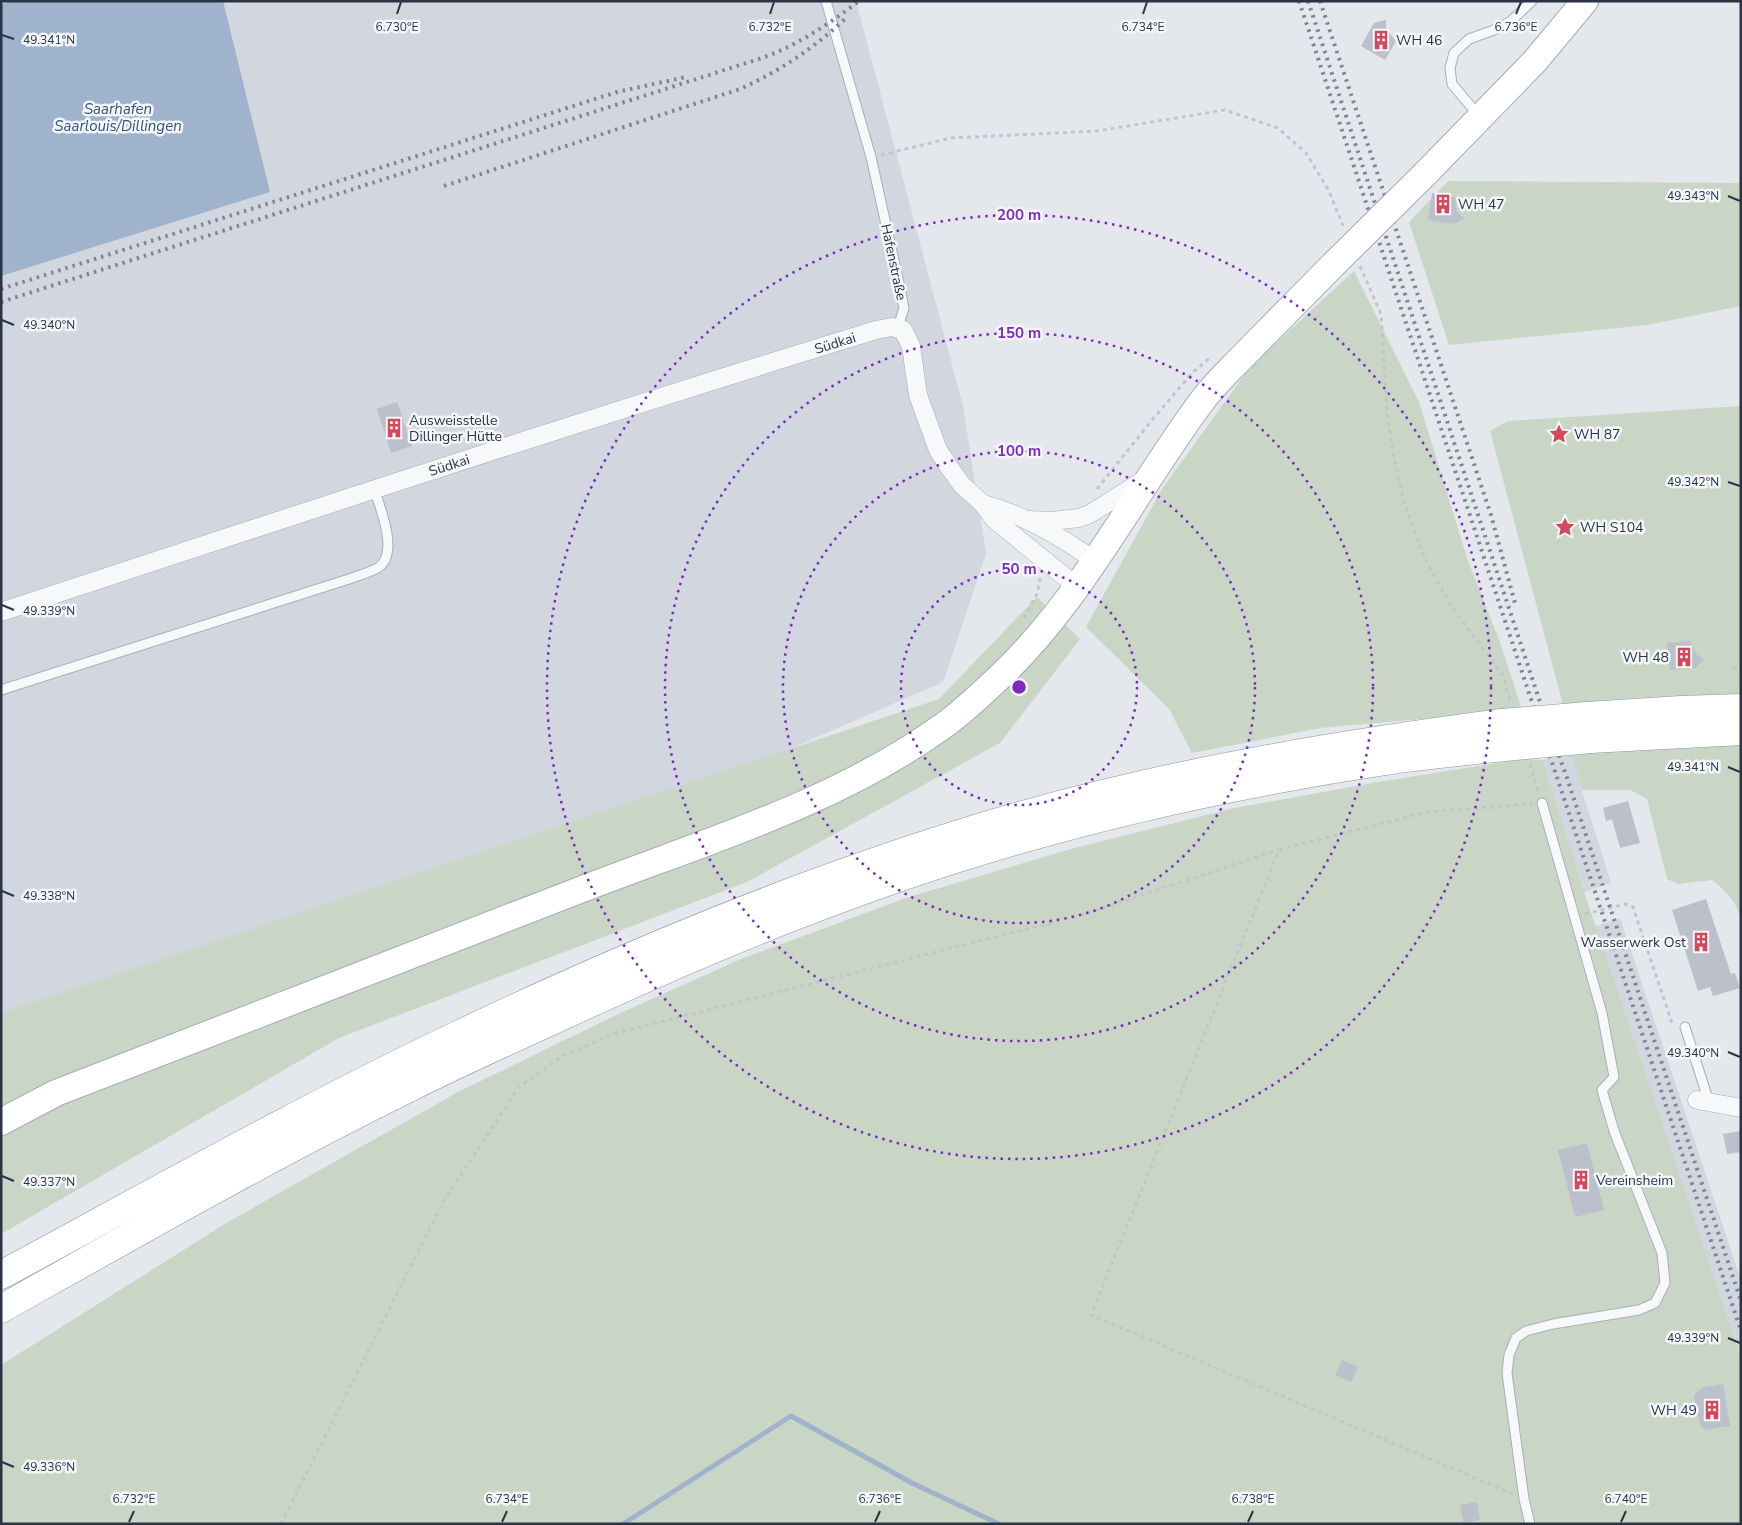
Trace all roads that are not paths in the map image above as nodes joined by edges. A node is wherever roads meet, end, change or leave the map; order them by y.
1 (826, 1) edge
2 (1532, 1) edge
3 (1586, 1) edge
4 (1481, 118) junction
5 (898, 327) junction
6 (1148, 477) junction
7 (374, 489) junction
8 (983, 504) junction
9 (1028, 520) junction
10 (1094, 560) junction
11 (1076, 586) junction
12 (1, 612) edge
13 (1, 690) edge
14 (1741, 708) edge
15 (1589, 728) junction
16 (1741, 731) edge
17 (1512, 735) junction
18 (1542, 803) road end
19 (1685, 1027) road end
20 (1703, 1101) joint
21 (1741, 1108) edge
22 (1, 1122) edge
23 (1, 1275) edge
24 (1, 1308) edge
25 (1530, 1524) edge

1 - 5 lane, Hafenstraße
2 - 4 lane
3 - 4 main road
4 - 6 main road, bridge
5 - 7 street, Südkai
5 - 8 street
6 - 9 street
6 - 10 main road
7 - 12 street, Südkai
7 - 13 lane
8 - 9 street
8 - 11 street
9 - 10 street
10 - 11 main road
11 - 22 main road
14 - 15 highway
15 - 16 highway
15 - 17 highway, bridge
17 - 23 highway
17 - 24 highway
18 - 25 lane
19 - 20 lane
20 - 21 street

